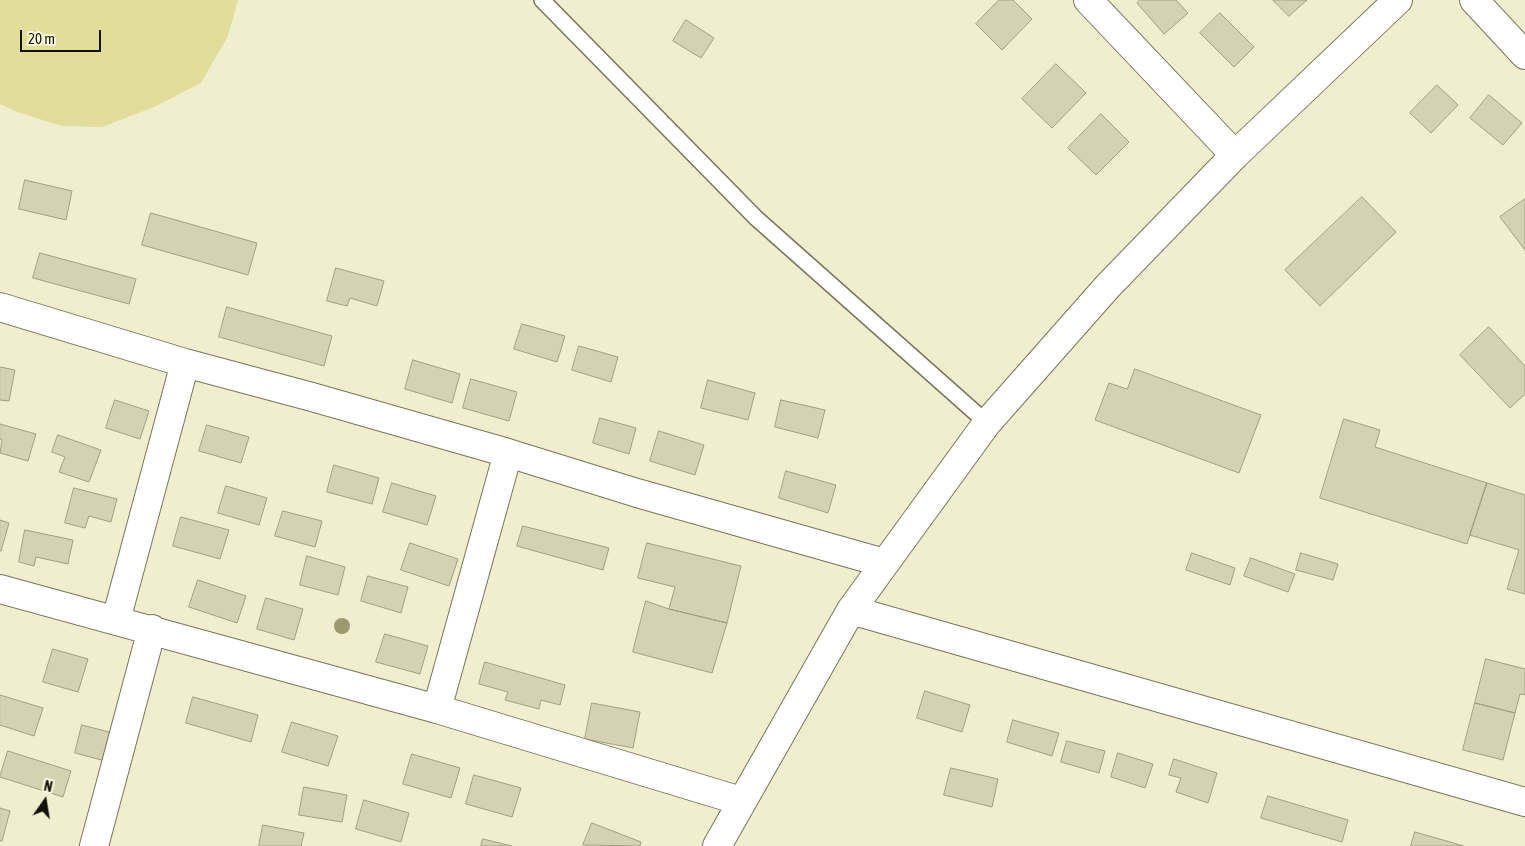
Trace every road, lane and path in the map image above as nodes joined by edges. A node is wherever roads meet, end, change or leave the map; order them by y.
1 (542, 0) edge
2 (1088, 0) edge
3 (1398, 0) edge
4 (1474, 0) edge
5 (1525, 55) edge
6 (1234, 155) junction
7 (0, 307) edge
8 (185, 363) junction
9 (987, 423) junction
10 (508, 453) junction
11 (884, 563) junction
12 (0, 589) edge
13 (850, 610) junction
14 (116, 620) junction
15 (152, 630) junction
16 (437, 709) junction
17 (741, 801) junction
18 (1525, 802) edge
19 (94, 846) edge
20 (717, 846) edge

1 - 9 lane
2 - 6 street
3 - 6 street
4 - 5 street
6 - 9 street
7 - 8 street
8 - 10 street
8 - 14 street
9 - 11 street
10 - 11 street
10 - 16 street
11 - 13 street
12 - 14 street
13 - 17 street
13 - 18 street
14 - 15 street
15 - 16 street
15 - 19 street
16 - 17 street
17 - 20 street

